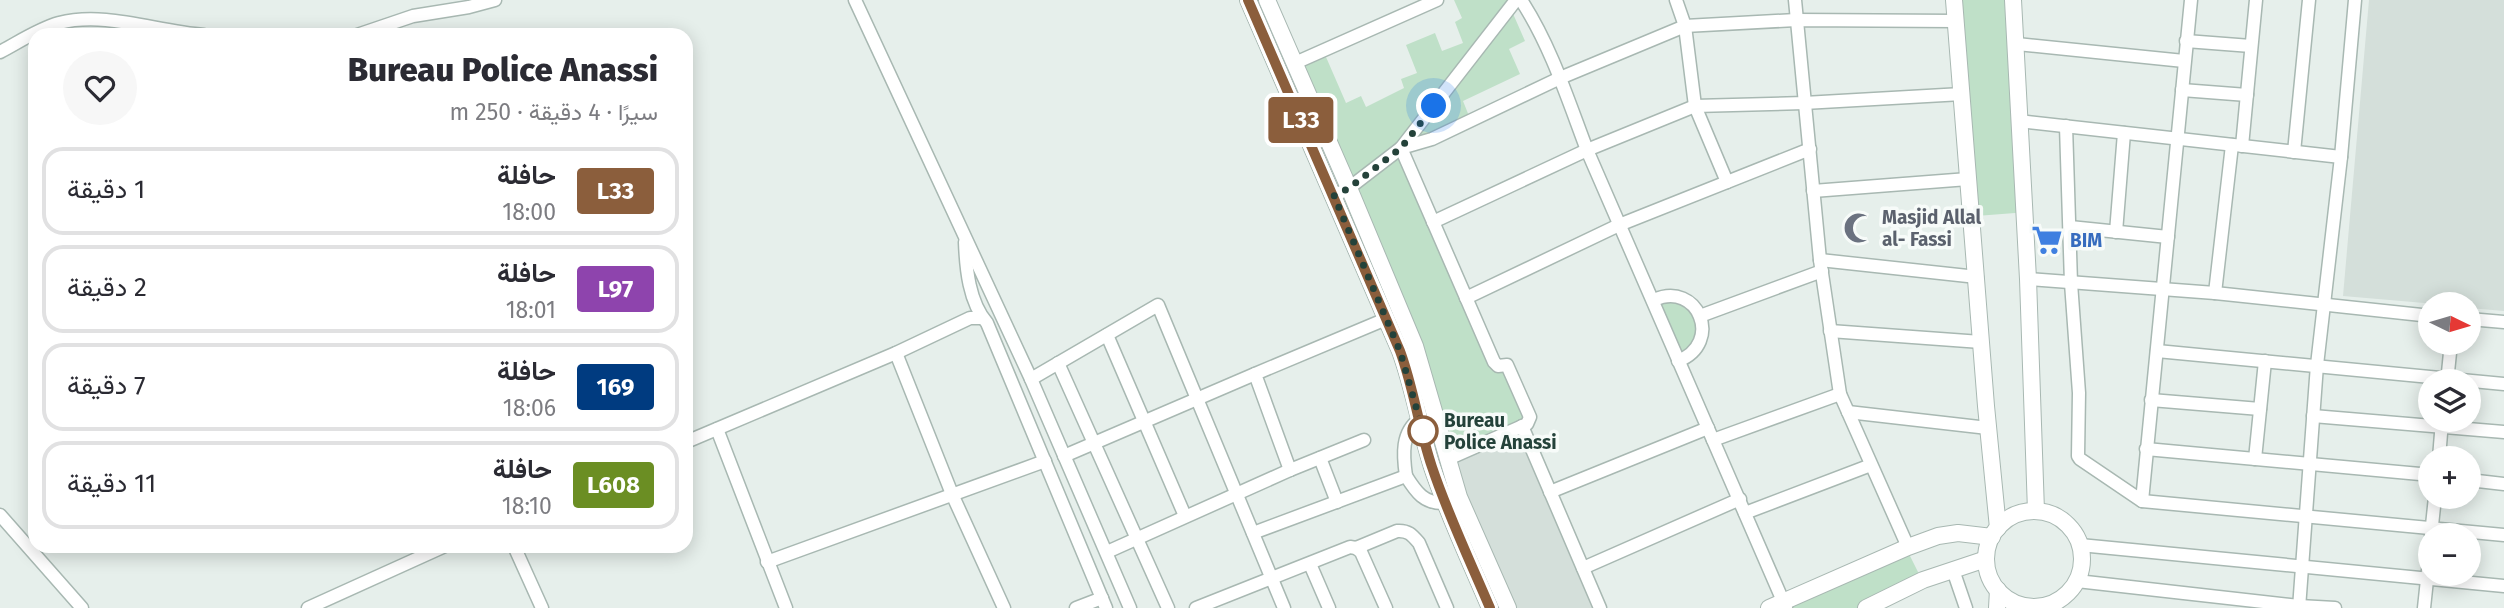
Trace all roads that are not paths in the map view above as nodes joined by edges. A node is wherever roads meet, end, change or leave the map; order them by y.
1 (495, 0) edge
2 (855, 0) edge
3 (1248, 0) edge
4 (1267, 0) edge
5 (1437, 0) edge
6 (1519, 0) edge
7 (1676, 0) edge
8 (1795, 0) edge
9 (1954, 0) edge
10 (2013, 0) edge
11 (2191, 0) edge
12 (2256, 0) edge
13 (2309, 0) edge
14 (2350, 0) edge
15 (1797, 20) junction
16 (1956, 20) junction
17 (1685, 26) junction
18 (48, 28) edge
19 (158, 28) edge
20 (378, 28) edge
21 (28, 38) edge
22 (2186, 41) junction
23 (2017, 44) junction
24 (2251, 46) junction
25 (0, 52) edge
26 (2184, 61) junction
27 (1295, 63) junction
28 (1560, 78) junction
29 (2182, 89) junction
30 (1962, 94) junction
31 (2247, 95) junction
32 (1804, 103) junction
33 (1695, 106) junction
34 (2019, 121) junction
35 (2066, 125) junction
36 (2124, 133) junction
37 (2177, 138) junction
38 (2237, 145) junction
39 (1401, 148) junction
40 (1810, 149) junction
41 (1587, 150) junction
42 (2294, 152) junction
43 (2341, 157) junction
44 (1968, 178) junction
45 (1727, 182) junction
46 (1349, 188) junction
47 (1813, 191) junction
48 (1334, 196) junction
49 (1433, 222) junction
50 (1619, 225) junction
51 (2070, 228) junction
52 (2116, 232) junction
53 (2168, 237) junction
54 (965, 238) junction
55 (1821, 265) junction
56 (1977, 277) junction
57 (2028, 279) junction
58 (2071, 283) junction
59 (2163, 289) junction
60 (2215, 293) junction
61 (1466, 298) junction
62 (1654, 300) junction
63 (2323, 306) junction
64 (2418, 315) edge
65 (1700, 316) junction
66 (981, 317) junction
67 (1386, 319) junction
68 (2482, 320) edge
69 (2504, 322) edge
70 (1830, 331) junction
71 (1107, 335) junction
72 (1981, 342) junction
73 (2157, 351) junction
74 (897, 352) junction
75 (1678, 360) junction
76 (2265, 361) junction
77 (1058, 363) junction
78 (2317, 365) junction
79 (1255, 374) junction
80 (2418, 377) edge
81 (1031, 379) junction
82 (2481, 382) edge
83 (2504, 384) edge
84 (1420, 387) junction
85 (1840, 394) junction
86 (1196, 399) junction
87 (2151, 400) junction
88 (2260, 409) junction
89 (1848, 412) junction
90 (2313, 416) junction
91 (1420, 419) junction
92 (1144, 421) junction
93 (2418, 422) edge
94 (1522, 426) junction
95 (1988, 428) junction
96 (717, 429) junction
97 (2481, 429) edge
98 (2504, 432) edge
99 (1711, 434) junction
100 (693, 439) edge
101 (1364, 440) dead end
102 (1094, 443) junction
103 (2146, 449) junction
104 (1064, 456) junction
105 (1320, 458) junction
106 (1448, 459) junction
107 (2256, 459) junction
108 (1045, 461) junction
109 (2308, 464) junction
110 (1871, 465) junction
111 (1290, 470) junction
112 (2418, 474) edge
113 (1406, 476) junction
114 (2481, 481) edge
115 (2504, 484) edge
116 (1550, 492) junction
117 (1236, 493) junction
118 (952, 494) junction
119 (1740, 499) junction
120 (2142, 501) junction
121 (1337, 502) junction
122 (1445, 503) junction
123 (2036, 511) junction
124 (1745, 513) junction
125 (0, 515) edge
126 (1185, 516) junction
127 (2304, 518) junction
128 (1253, 533) junction
129 (1995, 533) junction
130 (2418, 534) edge
131 (2481, 535) edge
132 (2504, 535) edge
133 (1136, 537) junction
134 (2080, 545) junction
135 (28, 547) edge
136 (1908, 547) junction
137 (1356, 548) junction
138 (1107, 552) junction
139 (34, 553) edge
140 (430, 553) edge
141 (517, 553) edge
142 (1986, 559) junction
143 (767, 562) junction
144 (1310, 564) junction
145 (2302, 567) junction
146 (1583, 568) junction
147 (1953, 570) junction
148 (2418, 578) edge
149 (1271, 579) junction
150 (2077, 582) junction
151 (2481, 584) edge
152 (2426, 586) edge
153 (2504, 586) edge
154 (1998, 590) junction
155 (1104, 603) edge
156 (1221, 603) edge
157 (1780, 606) edge
158 (2046, 607) edge
159 (2299, 607) edge
160 (82, 608) edge
161 (308, 608) edge
162 (542, 608) edge
163 (786, 608) edge
164 (1004, 608) edge
165 (1076, 608) edge
166 (1130, 608) edge
167 (1168, 608) edge
168 (1196, 608) edge
169 (1284, 608) edge
170 (1329, 608) edge
171 (1386, 608) edge
172 (1447, 608) edge
173 (1490, 608) edge
174 (1508, 608) edge
175 (1600, 608) edge
176 (1866, 608) edge
177 (1966, 608) edge
178 (1997, 608) edge
179 (2336, 608) edge
180 (2424, 608) edge

1 - 20 street
2 - 54 street
3 - 48 street
4 - 27 street
5 - 27 street
6 - 28 street
6 - 39 street
7 - 17 street
8 - 15 street
9 - 16 street
10 - 23 street
11 - 22 street
12 - 24 street
13 - 42 street
14 - 43 street
15 - 16 street
15 - 17 street
15 - 32 street
16 - 30 street
17 - 28 street
17 - 33 street
18 - 19 street
21 - 25 street
22 - 24 street
22 - 26 street
23 - 26 street
23 - 34 street
24 - 31 street
26 - 29 street
27 - 46 street
28 - 39 street
28 - 41 street
29 - 31 street
29 - 37 street
30 - 32 street
30 - 44 street
31 - 38 street
32 - 33 street
32 - 40 street
33 - 41 street
33 - 45 street
34 - 35 street
34 - 57 street
35 - 36 street
35 - 51 street
36 - 37 street
36 - 52 street
37 - 38 street
37 - 53 street
38 - 42 street
38 - 60 street
39 - 46 street
39 - 49 street
40 - 45 street
40 - 47 street
41 - 49 street
41 - 50 street
42 - 43 street
43 - 63 street
44 - 47 street
44 - 56 street
45 - 50 street
46 - 48 street
46 - 84 street
47 - 55 street
48 - 67 street
49 - 61 street
50 - 61 street
50 - 62 street
51 - 52 street
51 - 58 street
52 - 53 street
53 - 59 street
54 - 66 street
54 - 81 street
55 - 56 street
55 - 65 street
55 - 70 street
56 - 72 street
57 - 58 street
57 - 123 street
58 - 59 street
58 - 120 street
59 - 60 street
59 - 73 street
60 - 63 street
61 - 94 street
62 - 65 street
62 - 75 street
63 - 64 street
63 - 78 street
65 - 75 street
66 - 74 street
66 - 108 street
67 - 79 street
67 - 84 street
68 - 69 street
70 - 72 street
70 - 85 street
71 - 77 street
71 - 86 street
71 - 92 street
72 - 95 street
73 - 76 street
73 - 87 street
74 - 96 street
74 - 118 street
75 - 99 street
76 - 78 street
76 - 88 street
77 - 81 street
77 - 102 street
78 - 80 street
78 - 90 street
79 - 86 street
79 - 111 street
81 - 104 street
82 - 83 street
84 - 91 street
84 - 106 street
85 - 89 street
85 - 99 street
86 - 92 street
86 - 117 street
87 - 88 street
87 - 103 street
88 - 107 street
89 - 95 street
89 - 110 street
90 - 93 street
90 - 109 street
91 - 113 street
91 - 122 street
92 - 102 street
92 - 126 street
94 - 106 street
94 - 116 street
95 - 129 street
96 - 100 street
96 - 143 street
97 - 98 street
99 - 116 street
99 - 119 street
101 - 105 street
102 - 104 street
102 - 133 street
103 - 107 street
103 - 120 street
104 - 138 street
105 - 111 street
105 - 121 street
106 - 174 street
107 - 109 street
108 - 118 street
108 - 155 street
109 - 112 street
109 - 127 street
110 - 124 street
110 - 136 street
111 - 117 street
113 - 121 street
113 - 122 street
114 - 115 street
116 - 146 street
117 - 126 street
117 - 128 street
118 - 143 street
118 - 164 street
119 - 124 street
119 - 146 street
120 - 127 street
121 - 128 street
122 - 173 street
123 - 129 street
123 - 134 street
124 - 157 street
125 - 135 street
126 - 133 street
127 - 130 street
127 - 145 street
128 - 149 street
129 - 136 street
129 - 142 street
131 - 132 street
133 - 138 street
133 - 167 street
134 - 145 street
134 - 150 street
136 - 157 street
137 - 144 street
137 - 171 street
137 - 172 street
138 - 166 street
139 - 160 street
140 - 161 street
141 - 162 street
142 - 147 street
142 - 154 street
143 - 163 street
144 - 149 street
144 - 170 street
145 - 148 street
145 - 159 street
146 - 175 street
147 - 176 street
147 - 177 street
149 - 156 street
149 - 169 street
150 - 158 street
150 - 159 street
151 - 153 street
152 - 180 street
154 - 158 street
154 - 178 street
155 - 165 street
156 - 168 street
159 - 179 street

